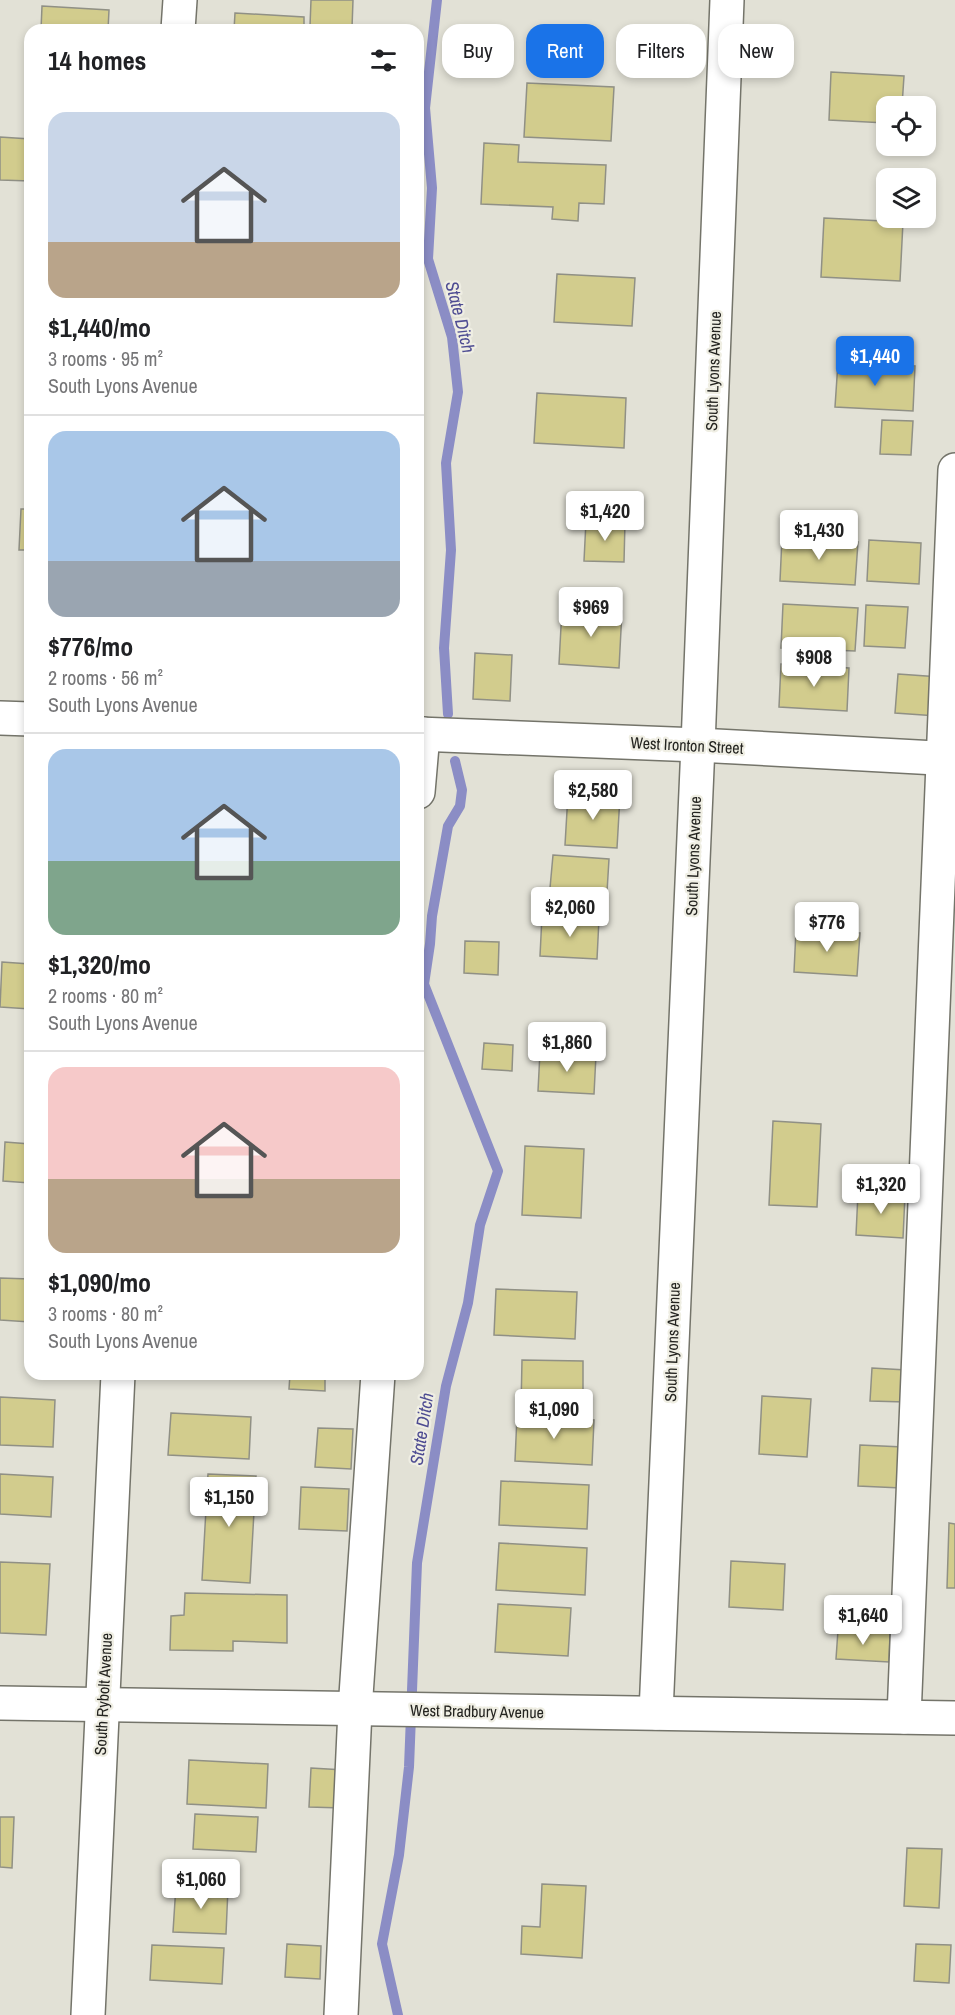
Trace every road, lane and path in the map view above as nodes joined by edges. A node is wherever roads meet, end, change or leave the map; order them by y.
1 (180, 0) edge
2 (728, 0) edge
3 (178, 24) edge
4 (955, 470) edge
5 (0, 718) edge
6 (24, 719) edge
7 (424, 734) edge
8 (698, 745) junction
9 (949, 759) edge
10 (118, 1380) edge
11 (378, 1380) edge
12 (0, 1703) edge
13 (102, 1704) junction
14 (355, 1710) junction
15 (656, 1713) junction
16 (904, 1717) junction
17 (955, 1718) edge
18 (88, 2015) edge
19 (341, 2015) edge

1 - 3 street
2 - 8 street, South Lyons Avenue
4 - 9 street
5 - 6 street
7 - 8 street, West Ironton Street
8 - 9 street, West Ironton Street
8 - 15 street, South Lyons Avenue
9 - 16 street
10 - 13 street, South Rybolt Avenue
11 - 14 street
12 - 13 street, West Bradbury Avenue
13 - 14 street, West Bradbury Avenue
13 - 18 street, South Rybolt Avenue
14 - 15 street, West Bradbury Avenue
14 - 19 street
15 - 16 street, West Bradbury Avenue
16 - 17 street, West Bradbury Avenue

